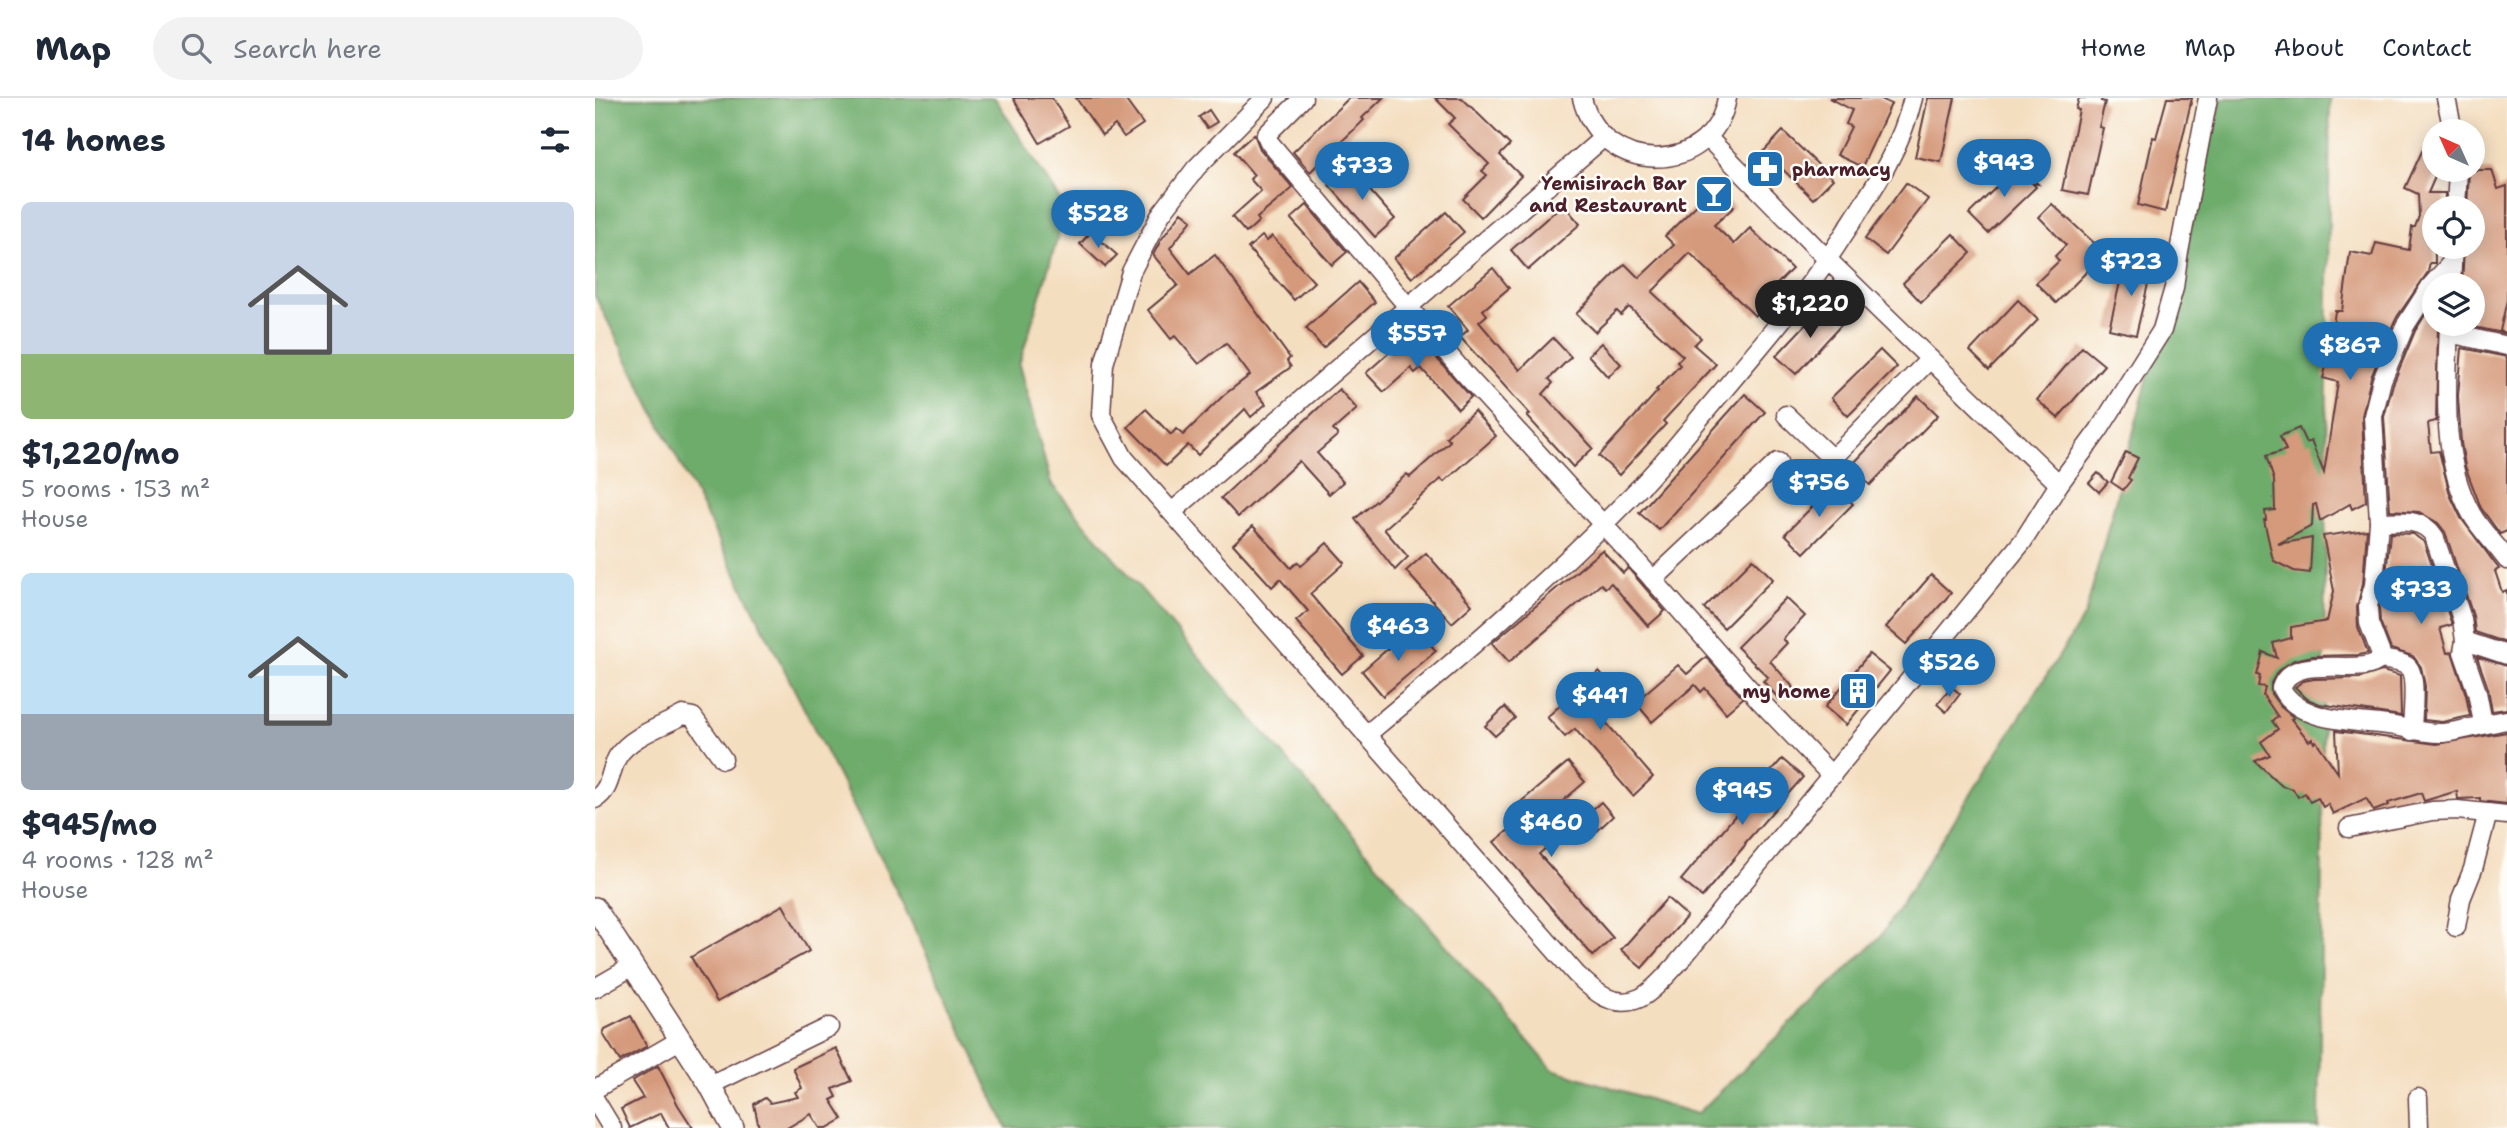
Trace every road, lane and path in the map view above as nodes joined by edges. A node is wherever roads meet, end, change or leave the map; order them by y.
1 (1265, 98) edge
2 (1303, 98) edge
3 (1582, 98) edge
4 (1727, 98) edge
5 (1913, 98) edge
6 (2209, 98) edge
7 (2446, 98) edge
8 (2450, 119) edge
9 (1604, 137) junction
10 (1707, 137) junction
11 (2449, 259) edge
12 (1828, 260) junction
13 (1408, 309) junction
14 (2449, 336) edge
15 (2475, 336) edge
16 (2507, 346) edge
17 (1930, 359) junction
18 (1786, 415) dead end
19 (1778, 462) dead end
20 (2059, 484) junction
21 (1172, 512) junction
22 (2379, 522) junction
23 (1601, 525) junction
24 (2507, 560) edge
25 (1653, 580) junction
26 (2465, 641) junction
27 (2507, 655) edge
28 (2380, 659) junction
29 (2507, 720) edge
30 (2483, 723) junction
31 (2412, 731) junction
32 (1366, 735) junction
33 (723, 759) dead end
34 (1832, 776) junction
35 (595, 799) edge
36 (2488, 813) junction
37 (2507, 815) edge
38 (2350, 828) dead end
39 (595, 908) edge
40 (2456, 927) dead end
41 (633, 966) junction
42 (595, 988) edge
43 (829, 1027) dead end
44 (680, 1040) junction
45 (710, 1086) junction
46 (595, 1089) edge
47 (2418, 1098) dead end
48 (595, 1100) edge
49 (612, 1128) edge
50 (733, 1128) edge
51 (2419, 1128) edge

1 - 21 street
2 - 13 street
3 - 9 street
4 - 10 street
5 - 12 street
6 - 20 street
7 - 8 street
9 - 10 street
9 - 13 street
10 - 12 street
11 - 22 street
12 - 17 street
12 - 23 street
13 - 21 street
13 - 23 street
14 - 24 street
15 - 16 street
17 - 18 street
17 - 20 street
19 - 25 street
20 - 34 street
21 - 32 street
22 - 26 street
22 - 28 street
23 - 25 street
23 - 32 street
25 - 34 street
26 - 27 street
26 - 30 street
28 - 31 street
28 - 31 street
29 - 30 street
30 - 31 street
32 - 34 street
33 - 35 street
36 - 37 street
36 - 38 street
36 - 40 street
39 - 41 street
41 - 42 street
41 - 44 street
43 - 45 street
44 - 45 street
44 - 46 street
45 - 50 street
47 - 51 street
48 - 49 street

